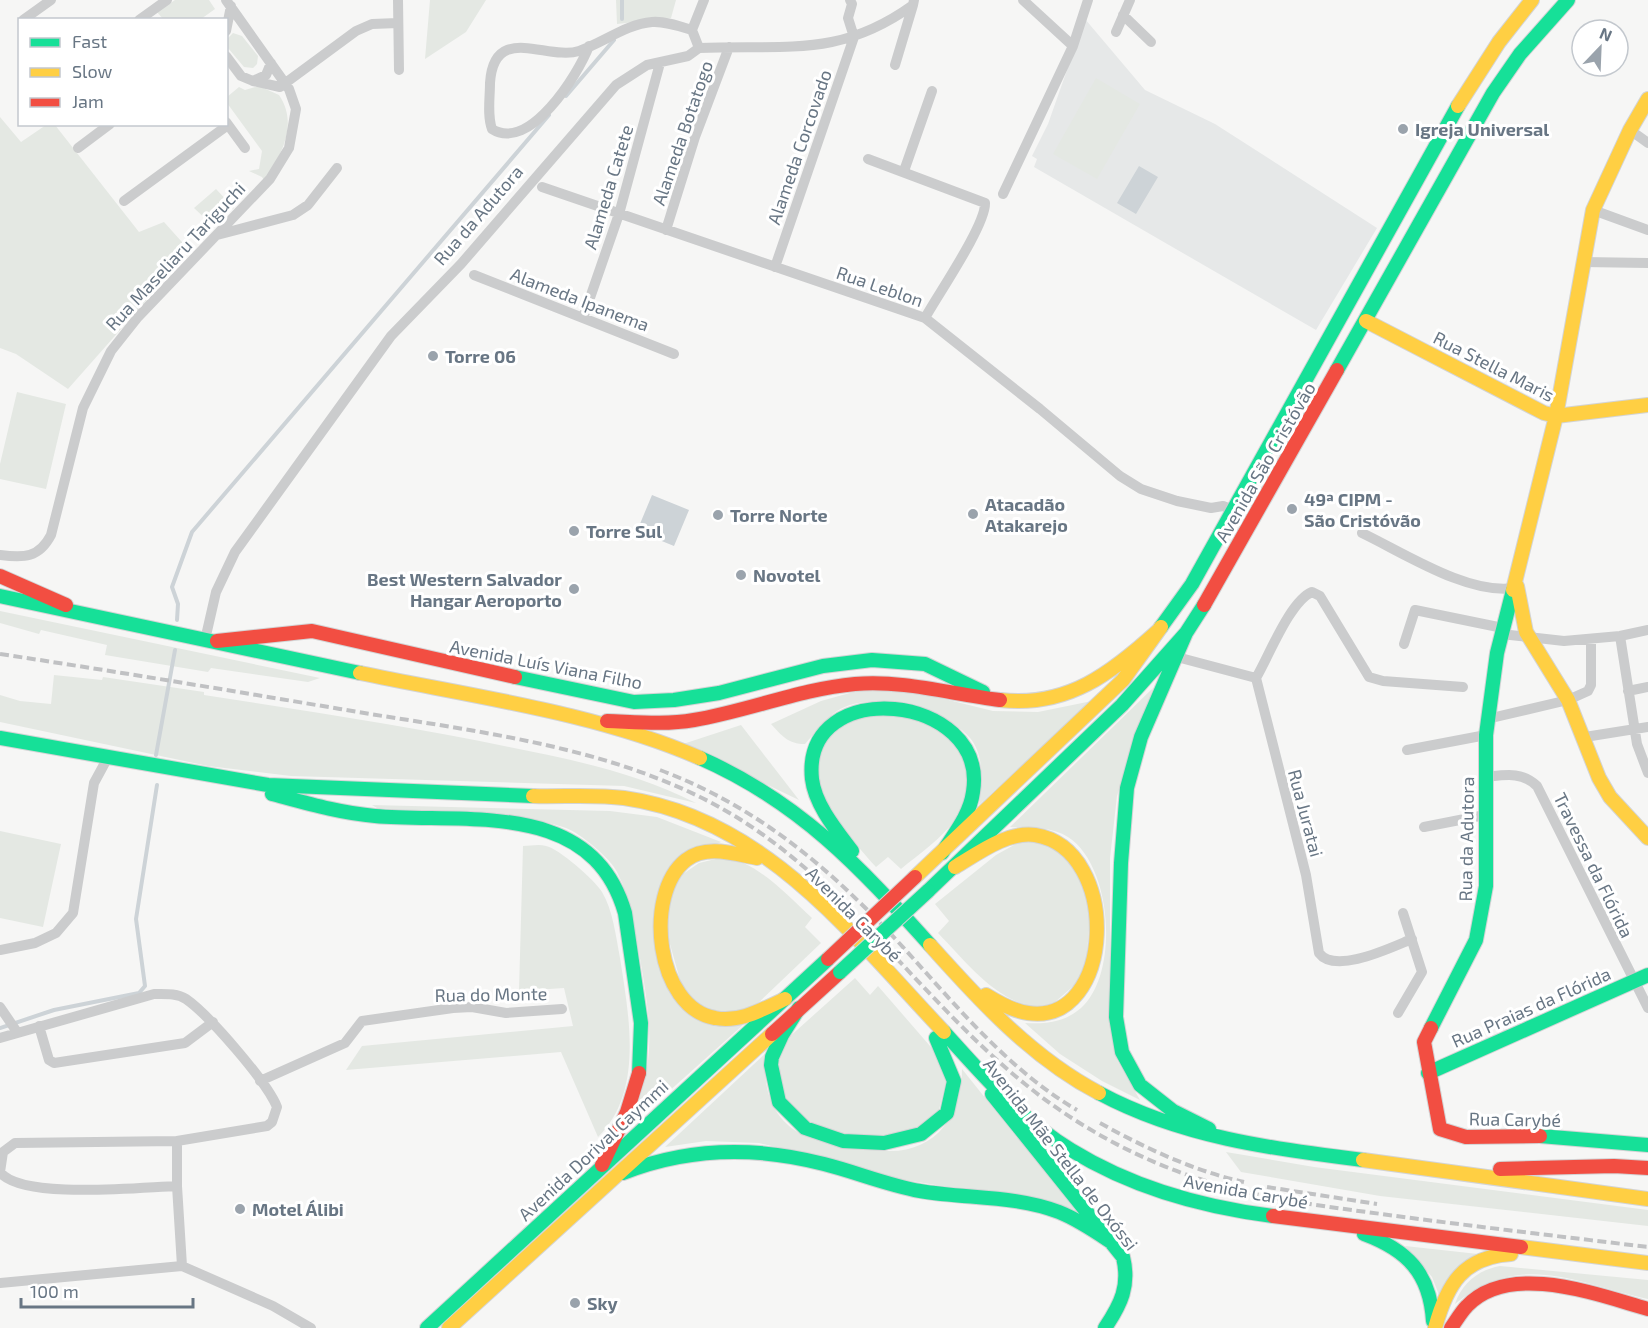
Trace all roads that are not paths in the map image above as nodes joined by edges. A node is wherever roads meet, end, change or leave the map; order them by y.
1 (51, 0) edge
2 (167, 0) edge
3 (398, 0) edge
4 (704, 0) edge
5 (1023, 0) edge
6 (1088, 0) edge
7 (1130, 0) edge
8 (1568, 0) edge
9 (854, 1) edge
10 (913, 2) edge
11 (1525, 2) edge
12 (229, 3) edge
13 (1123, 15) junction
14 (152, 16) edge
15 (25, 18) edge
16 (227, 18) edge
17 (398, 23) junction
18 (692, 30) junction
19 (1116, 32) dead end
20 (854, 37) junction
21 (1151, 42) dead end
22 (589, 46) junction
23 (1072, 46) junction
24 (729, 47) junction
25 (699, 48) junction
26 (228, 58) edge
27 (271, 63) junction
28 (660, 63) junction
29 (895, 65) dead end
30 (399, 70) dead end
31 (253, 81) junction
32 (286, 83) junction
33 (932, 91) dead end
34 (1648, 99) edge
35 (228, 125) edge
36 (107, 126) edge
37 (224, 126) edge
38 (1630, 130) junction
39 (1648, 143) edge
40 (78, 148) dead end
41 (245, 148) dead end
42 (868, 159) dead end
43 (337, 168) dead end
44 (904, 171) junction
45 (542, 187) dead end
46 (1004, 194) dead end
47 (124, 201) dead end
48 (1593, 210) junction
49 (619, 214) junction
50 (666, 230) junction
51 (1648, 230) edge
52 (217, 235) junction
53 (1584, 262) junction
54 (1648, 263) edge
55 (775, 267) junction
56 (474, 275) dead end
57 (583, 318) junction
58 (925, 318) junction
59 (1366, 321) junction
60 (674, 354) dead end
61 (1648, 405) edge
62 (1556, 416) junction
63 (1233, 510) junction
64 (1362, 532) dead end
65 (0, 555) edge
66 (0, 576) edge
67 (1515, 585) junction
68 (0, 596) edge
69 (87, 614) junction
70 (1159, 630) junction
71 (1648, 630) edge
72 (1502, 631) junction
73 (1186, 633) junction
74 (1620, 636) junction
75 (1529, 637) junction
76 (1591, 639) junction
77 (209, 641) junction
78 (1404, 644) dead end
79 (1177, 657) junction
80 (1256, 678) junction
81 (1463, 687) dead end
82 (1648, 687) edge
83 (1628, 691) junction
84 (1568, 700) junction
85 (1007, 701) junction
86 (1487, 718) junction
87 (579, 720) junction
88 (1648, 727) edge
89 (1634, 729) junction
90 (1486, 735) junction
91 (1585, 737) junction
92 (0, 738) edge
93 (1407, 750) dead end
94 (107, 759) junction
95 (1648, 773) edge
96 (1485, 777) junction
97 (212, 778) junction
98 (1485, 815) junction
99 (1424, 827) dead end
100 (1648, 838) edge
101 (942, 853) junction
102 (955, 867) junction
103 (781, 868) junction
104 (875, 885) junction
105 (1403, 913) dead end
106 (1412, 939) junction
107 (0, 950) edge
108 (828, 959) joint
109 (840, 972) joint
110 (1648, 975) edge
111 (1633, 982) junction
112 (967, 984) junction
113 (904, 992) junction
114 (785, 999) junction
115 (799, 1008) junction
116 (1648, 1008) edge
117 (562, 1009) dead end
118 (3, 1011) edge
119 (1398, 1013) dead end
120 (213, 1022) junction
121 (39, 1026) junction
122 (15, 1028) junction
123 (0, 1038) edge
124 (947, 1039) junction
125 (1428, 1073) junction
126 (260, 1081) junction
127 (177, 1141) junction
128 (1240, 1144) junction
129 (1648, 1145) edge
130 (1, 1158) edge
131 (602, 1165) junction
132 (1648, 1168) edge
133 (1462, 1172) junction
134 (613, 1178) junction
135 (177, 1186) junction
136 (1648, 1199) edge
137 (1298, 1220) junction
138 (1114, 1244) junction
139 (1645, 1262) edge
140 (182, 1266) junction
141 (0, 1283) edge
142 (1648, 1309) edge
143 (311, 1328) edge
144 (427, 1328) edge
145 (449, 1328) edge
146 (1105, 1328) edge
147 (1434, 1328) edge
148 (1451, 1328) edge

1 - 15 street
2 - 14 street
3 - 17 street
4 - 18 street
5 - 23 street
6 - 23 street
7 - 13 street
8 - 59 main road, Avenida São Cristóvão
9 - 20 street
10 - 20 street, Rua da Adutora
10 - 29 street
11 - 63 main road, Avenida São Cristóvão
12 - 16 street
12 - 27 street, Rua Maseliaru Tariguchi
13 - 19 street
13 - 21 street
17 - 30 street
17 - 32 street
18 - 22 street
18 - 25 street
20 - 24 street, Rua da Adutora
20 - 55 street, Alameda Corcovado
22 - 22 street
23 - 46 street
24 - 25 street, Rua da Adutora
24 - 50 street, Alameda Botatogo
25 - 28 street, Rua da Adutora
26 - 31 street
27 - 31 street
27 - 32 street, Rua Maseliaru Tariguchi
28 - 49 street, Alameda Catete
28 - 77 street, Rua da Adutora
31 - 32 street
32 - 52 street, Rua Maseliaru Tariguchi
33 - 44 street
34 - 38 main road, Rua da Adutora
35 - 41 street
36 - 40 street
37 - 47 street
38 - 39 street
38 - 48 main road, Rua da Adutora
42 - 44 street
43 - 52 street
44 - 58 street
45 - 49 street, Rua Leblon
48 - 51 street
48 - 53 main road, Rua da Adutora
49 - 50 street, Rua Leblon
49 - 57 street, Alameda Catete
50 - 55 street, Rua Leblon
52 - 65 street, Rua Maseliaru Tariguchi
53 - 54 street
53 - 62 main road, Rua da Adutora
55 - 58 street, Rua Leblon
56 - 57 street, Alameda Ipanema
57 - 60 street, Alameda Ipanema
58 - 63 street, Rua Leblon
59 - 62 main road, Rua Stella Maris
59 - 73 main road, Avenida São Cristóvão
61 - 62 main road, Rua Stella Maris
62 - 67 main road, Rua da Adutora
63 - 70 main road, Avenida São Cristóvão
64 - 67 street
66 - 69 main road, Avenida Luís Viana Filho
67 - 72 main road, Rua da Adutora
67 - 75 main road
68 - 69 main road, Avenida Luís Viana Filho
69 - 77 main road, Avenida Luís Viana Filho
70 - 85 main road
70 - 101 main road, Avenida São Cristóvão
71 - 74 street
72 - 75 street
72 - 78 street
72 - 86 main road, Rua da Adutora
73 - 79 main road
73 - 102 main road, Avenida São Cristóvão
74 - 76 street
74 - 83 street
75 - 76 street
75 - 84 main road
76 - 84 street
77 - 85 main road, Avenida Luís Viana Filho
77 - 87 main road, Avenida Luís Viana Filho
79 - 80 street
79 - 128 main road
80 - 81 street
80 - 106 street, Rua Juratai
82 - 83 street
83 - 89 street
84 - 86 street
84 - 91 main road
85 - 87 main road
86 - 90 main road, Rua da Adutora
87 - 104 main road, Avenida Luís Viana Filho
88 - 89 street
89 - 91 street
89 - 95 street
90 - 93 street
90 - 96 main road, Rua da Adutora
91 - 100 main road
92 - 94 main road
94 - 97 main road
94 - 107 street
96 - 98 main road, Rua da Adutora
96 - 111 street, Travessa da Flórida
97 - 103 main road
97 - 131 main road
98 - 99 street
98 - 125 main road, Rua da Adutora
101 - 104 main road
101 - 108 main road, Avenida São Cristóvão, bridge
102 - 109 main road, Avenida São Cristóvão, bridge
102 - 112 main road
103 - 113 main road, Avenida Carybé
103 - 114 main road
104 - 112 main road, Avenida Carybé
105 - 106 street
106 - 119 street
108 - 114 main road, Avenida Dorival Caymmi
109 - 115 main road, Avenida Dorival Caymmi
110 - 111 main road, Rua Praias da Flórida
111 - 116 street, Travessa da Flórida
111 - 125 main road, Rua Praias da Flórida
112 - 128 main road, Avenida Carybé
113 - 115 main road
113 - 124 main road, Avenida Carybé
114 - 131 main road, Avenida Dorival Caymmi
115 - 134 main road, Avenida Dorival Caymmi
117 - 126 street, Rua do Monte
118 - 122 street
120 - 121 street
120 - 121 street
120 - 126 street
121 - 122 street
122 - 123 street
124 - 137 main road, Avenida Carybé
124 - 138 main road, Avenida Mãe Stella de Oxóssi
125 - 129 main road, Rua Carybé
126 - 127 street
127 - 130 street
127 - 135 street
128 - 133 main road, Avenida Carybé
130 - 135 street
131 - 144 main road, Avenida Dorival Caymmi
132 - 133 main road
133 - 136 main road, Avenida Carybé
134 - 138 main road
134 - 145 main road, Avenida Dorival Caymmi
135 - 140 street
137 - 139 main road, Avenida Carybé
137 - 147 main road
138 - 146 main road, Avenida Mãe Stella de Oxóssi
139 - 147 main road
140 - 141 street
140 - 143 street
142 - 148 main road

